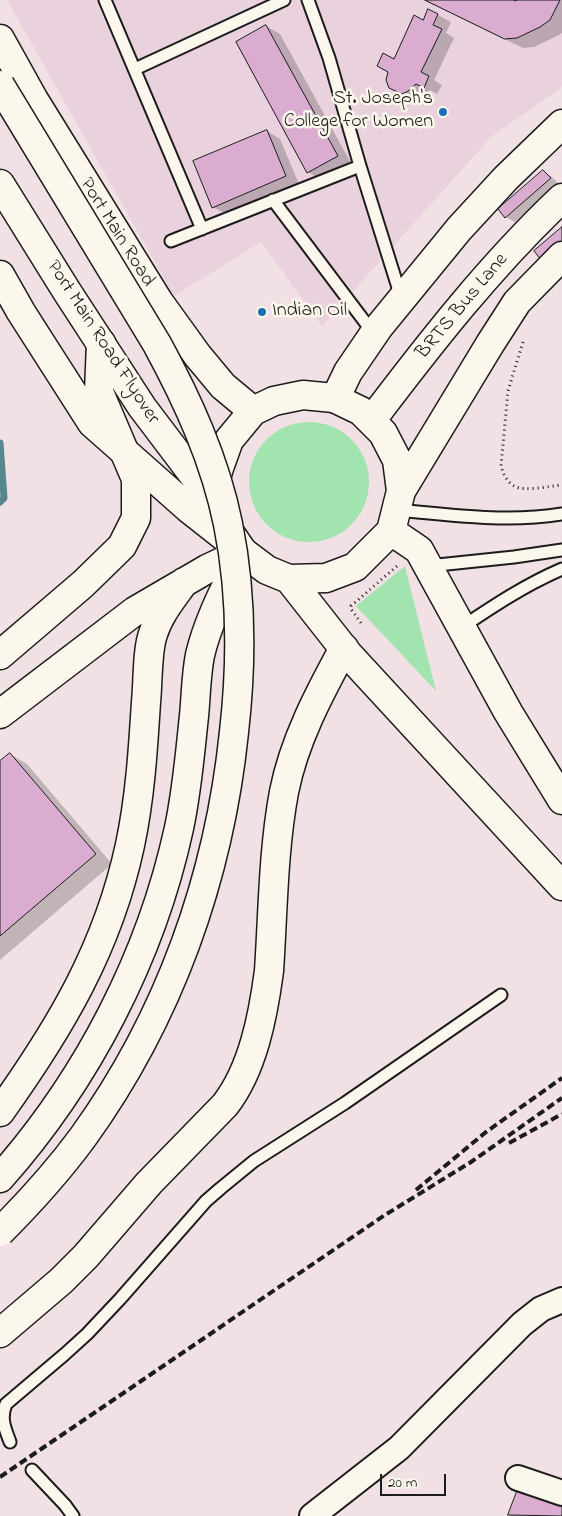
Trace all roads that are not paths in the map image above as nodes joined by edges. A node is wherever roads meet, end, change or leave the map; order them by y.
1 (105, 0) edge
2 (284, 0) edge
3 (308, 0) edge
4 (0, 39) edge
5 (135, 69) junction
6 (0, 85) edge
7 (562, 124) edge
8 (360, 166) junction
9 (0, 184) edge
10 (562, 198) edge
11 (273, 200) junction
12 (202, 229) junction
13 (171, 242) dead end
14 (562, 256) edge
15 (0, 276) edge
16 (402, 299) junction
17 (374, 334) junction
18 (101, 343) junction
19 (335, 399) junction
20 (253, 411) junction
21 (371, 421) junction
22 (125, 452) junction
23 (210, 498) junction
24 (396, 510) junction
25 (562, 514) edge
26 (562, 550) edge
27 (243, 552) junction
28 (415, 564) junction
29 (562, 570) edge
30 (289, 579) junction
31 (184, 582) junction
32 (462, 628) junction
33 (344, 648) junction
34 (0, 655) edge
35 (0, 714) edge
36 (562, 800) edge
37 (562, 886) edge
38 (501, 995) dead end
39 (0, 1112) edge
40 (0, 1178) edge
41 (0, 1232) edge
42 (562, 1300) edge
43 (0, 1333) edge
44 (10, 1442) dead end
45 (32, 1470) dead end
46 (518, 1478) dead end
47 (562, 1493) edge
48 (73, 1516) edge
49 (312, 1516) edge

1 - 5 lane
2 - 5 lane
3 - 8 lane
4 - 20 main road, Port Main Road
5 - 12 lane
6 - 41 main road, bridge
7 - 16 main road
8 - 11 lane
8 - 16 lane
9 - 18 main road, Port Main Road Flyover
10 - 21 main road, BRTS Bus Lane
11 - 12 lane
11 - 17 lane
12 - 13 lane
14 - 24 main road
15 - 22 main road, Port Main Road Flyover
16 - 17 main road
17 - 19 main road
18 - 22 main road
18 - 23 main road, Port Main Road Flyover
19 - 20 main road
19 - 21 main road
20 - 23 main road
21 - 24 main road
22 - 27 main road, Port Main Road Flyover
22 - 34 main road
23 - 27 main road, Port Main Road Flyover
24 - 25 lane
24 - 28 main road
24 - 30 main road
26 - 28 lane
27 - 30 main road, Port Main Road Flyover
27 - 31 main road
27 - 40 main road
28 - 32 main road
29 - 32 lane
30 - 33 main road
31 - 35 main road
31 - 39 main road
32 - 36 main road
33 - 37 main road
33 - 43 main road
38 - 44 lane
42 - 49 street
45 - 48 lane
46 - 47 street

